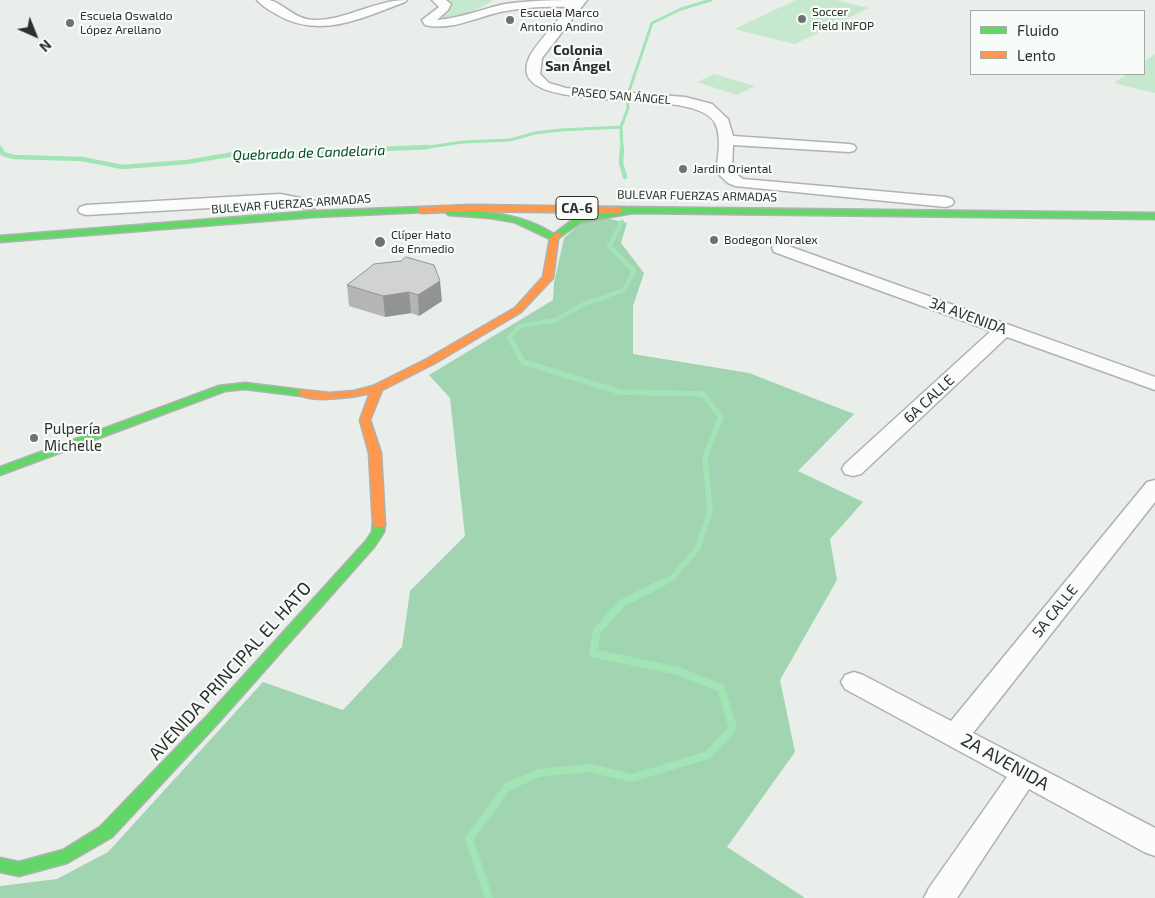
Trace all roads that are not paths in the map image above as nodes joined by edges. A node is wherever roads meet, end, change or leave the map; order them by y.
1 (263, 0) edge
2 (401, 0) edge
3 (438, 0) edge
4 (579, 2) edge
5 (726, 140) junction
6 (849, 148) dead end
7 (745, 184) junction
8 (504, 197) dead end
9 (681, 199) dead end
10 (742, 200) junction
11 (946, 202) junction
12 (1012, 203) dead end
13 (310, 204) junction
14 (636, 209) junction
15 (86, 210) dead end
16 (407, 210) junction
17 (1155, 216) edge
18 (0, 228) edge
19 (554, 238) junction
20 (0, 239) edge
21 (780, 248) dead end
22 (1004, 329) junction
23 (1155, 384) edge
24 (377, 388) junction
25 (306, 395) junction
26 (340, 409) dead end
27 (853, 469) dead end
28 (0, 471) edge
29 (1155, 487) edge
30 (854, 682) dead end
31 (955, 734) junction
32 (1024, 773) junction
33 (1155, 844) edge
34 (0, 865) edge
35 (940, 898) edge

1 - 2 street
3 - 4 street
4 - 5 street, PASEO SAN ÁNGEL
5 - 6 street
5 - 7 street, PASEO SAN ÁNGEL
7 - 10 street
7 - 11 street, PASEO SAN ÁNGEL
8 - 13 main road, BULEVAR FUERZAS ARMADAS
9 - 10 main road, BULEVAR FUERZAS ARMADAS
10 - 11 main road, BULEVAR FUERZAS ARMADAS
11 - 12 main road, BULEVAR FUERZAS ARMADAS
13 - 15 street
13 - 18 main road, BULEVAR FUERZAS ARMADAS
14 - 16 main road, BULEVAR FUERZAS ARMADAS / CA-6
14 - 17 main road, BULEVAR FUERZAS ARMADAS / CA-6
14 - 19 main road
16 - 19 main road
16 - 20 main road, BULEVAR FUERZAS ARMADAS / CA-6
19 - 24 main road
21 - 22 street, 3A AVENIDA
22 - 23 street, 3A AVENIDA
22 - 27 street, 6A CALLE
24 - 25 main road
24 - 34 main road, AVENIDA PRINCIPAL EL HATO
25 - 26 main road
25 - 28 main road
29 - 31 street, 5A CALLE
30 - 31 street, 2A AVENIDA
31 - 32 street, 2A AVENIDA
32 - 33 street, 2A AVENIDA
32 - 35 street

